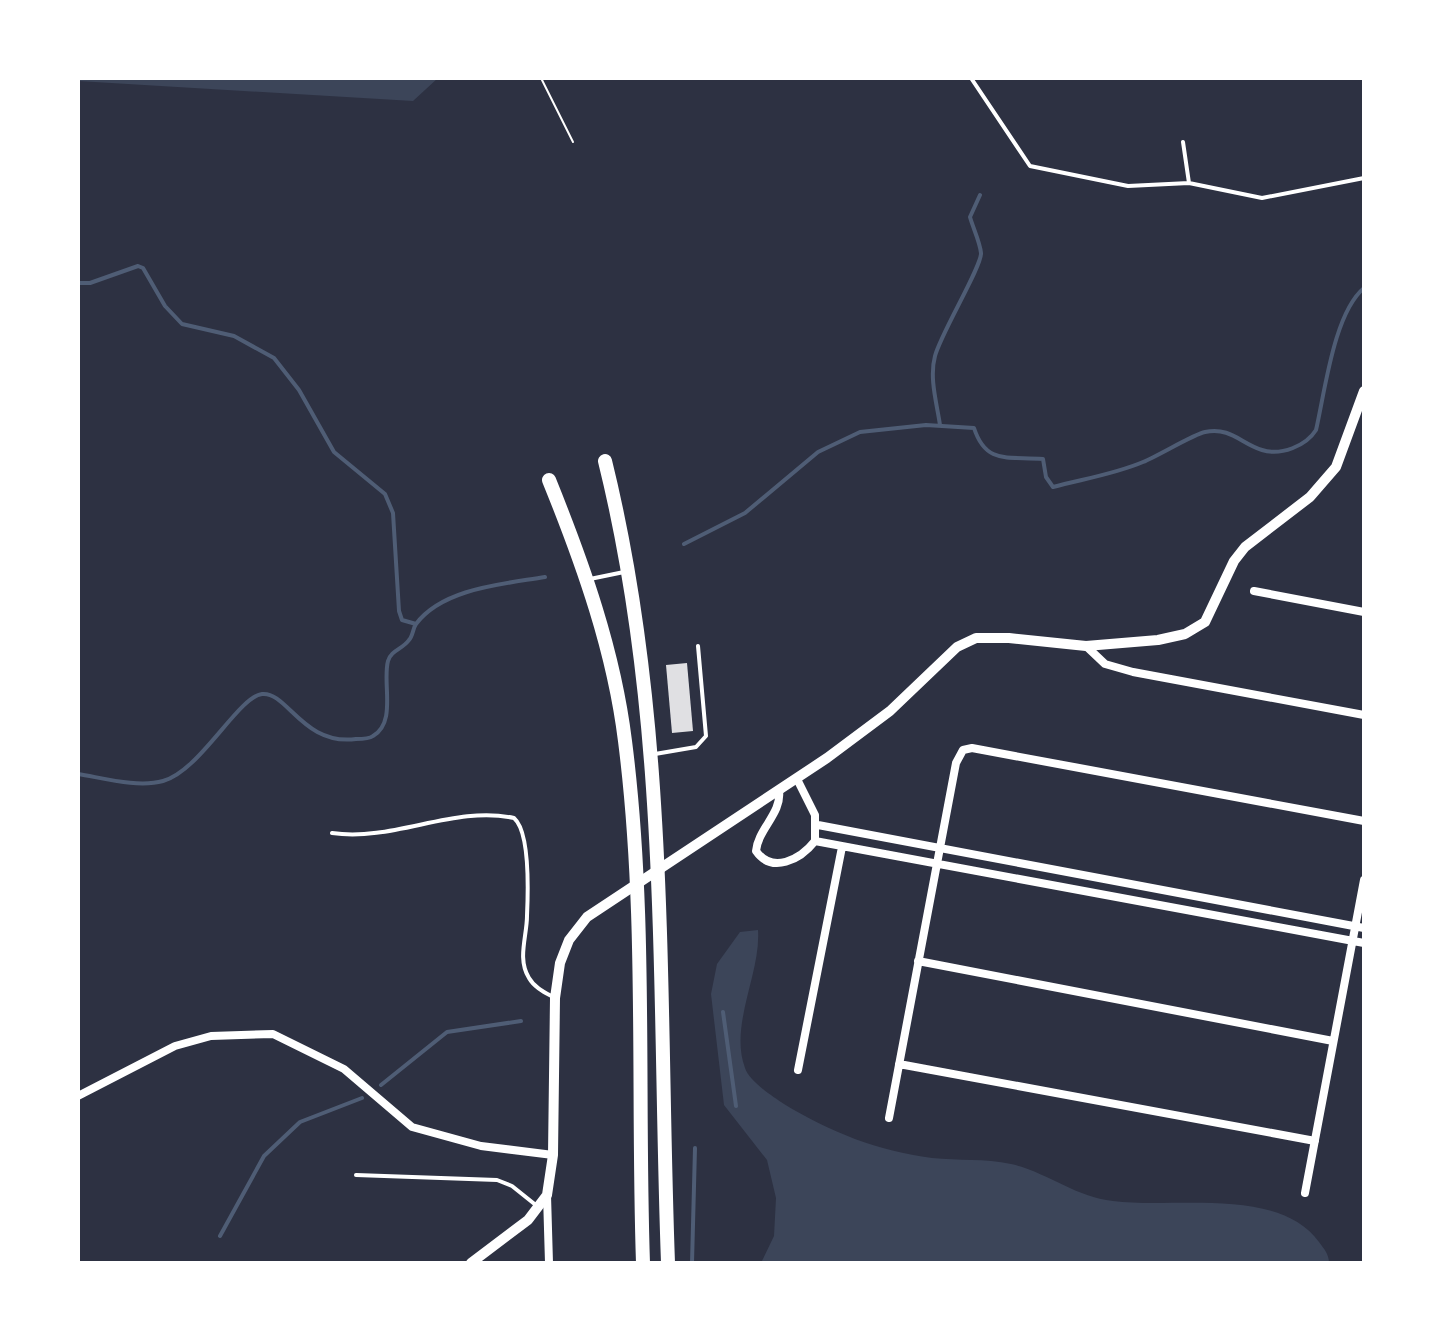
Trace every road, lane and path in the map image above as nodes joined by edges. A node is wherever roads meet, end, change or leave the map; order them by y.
1 (541, 78) edge
2 (971, 78) edge
3 (573, 142) dead end
4 (1183, 142) dead end
5 (1364, 178) edge
6 (1189, 183) junction
7 (1364, 391) edge
8 (605, 461) dead end
9 (549, 480) dead end
10 (631, 571) junction
11 (587, 580) junction
12 (1254, 591) dead end
13 (1364, 612) edge
14 (698, 646) dead end
15 (1086, 646) junction
16 (1364, 715) edge
17 (652, 754) junction
18 (797, 779) junction
19 (779, 791) junction
20 (1364, 821) edge
21 (818, 825) junction
22 (332, 833) dead end
23 (815, 841) junction
24 (842, 847) junction
25 (940, 848) junction
26 (937, 863) junction
27 (1364, 880) edge
28 (1225, 902) junction
29 (1223, 916) junction
30 (1360, 928) edge
31 (1352, 941) junction
32 (1364, 943) edge
33 (918, 961) junction
34 (555, 998) junction
35 (1333, 1041) junction
36 (899, 1064) junction
37 (798, 1070) dead end
38 (78, 1096) edge
39 (889, 1118) dead end
40 (1315, 1141) junction
41 (553, 1155) junction
42 (356, 1175) dead end
43 (1305, 1193) dead end
44 (547, 1195) junction
45 (538, 1207) junction
46 (471, 1263) edge
47 (549, 1263) edge
48 (643, 1263) edge
49 (668, 1263) edge

1 - 3 path
2 - 6 lane
4 - 6 lane
5 - 6 lane
7 - 15 street
8 - 10 highway
9 - 11 highway
10 - 11 lane
10 - 17 highway
11 - 48 highway
12 - 13 street
14 - 17 lane
15 - 16 street
15 - 18 street
17 - 49 highway
18 - 19 street
18 - 21 street
19 - 23 street
19 - 34 street
20 - 25 street
21 - 23 street
21 - 25 street
22 - 34 lane
23 - 24 street
24 - 26 street
24 - 37 street
25 - 26 street
25 - 28 street
26 - 29 street
26 - 33 street
27 - 30 street
28 - 29 street
28 - 30 street
29 - 31 street
30 - 31 street
31 - 32 street
31 - 35 street
33 - 35 street
33 - 36 street
34 - 41 street
35 - 40 street
36 - 39 street
36 - 40 street
38 - 41 street
40 - 43 street
41 - 44 street
42 - 45 lane
44 - 45 street
44 - 47 street
45 - 46 street

